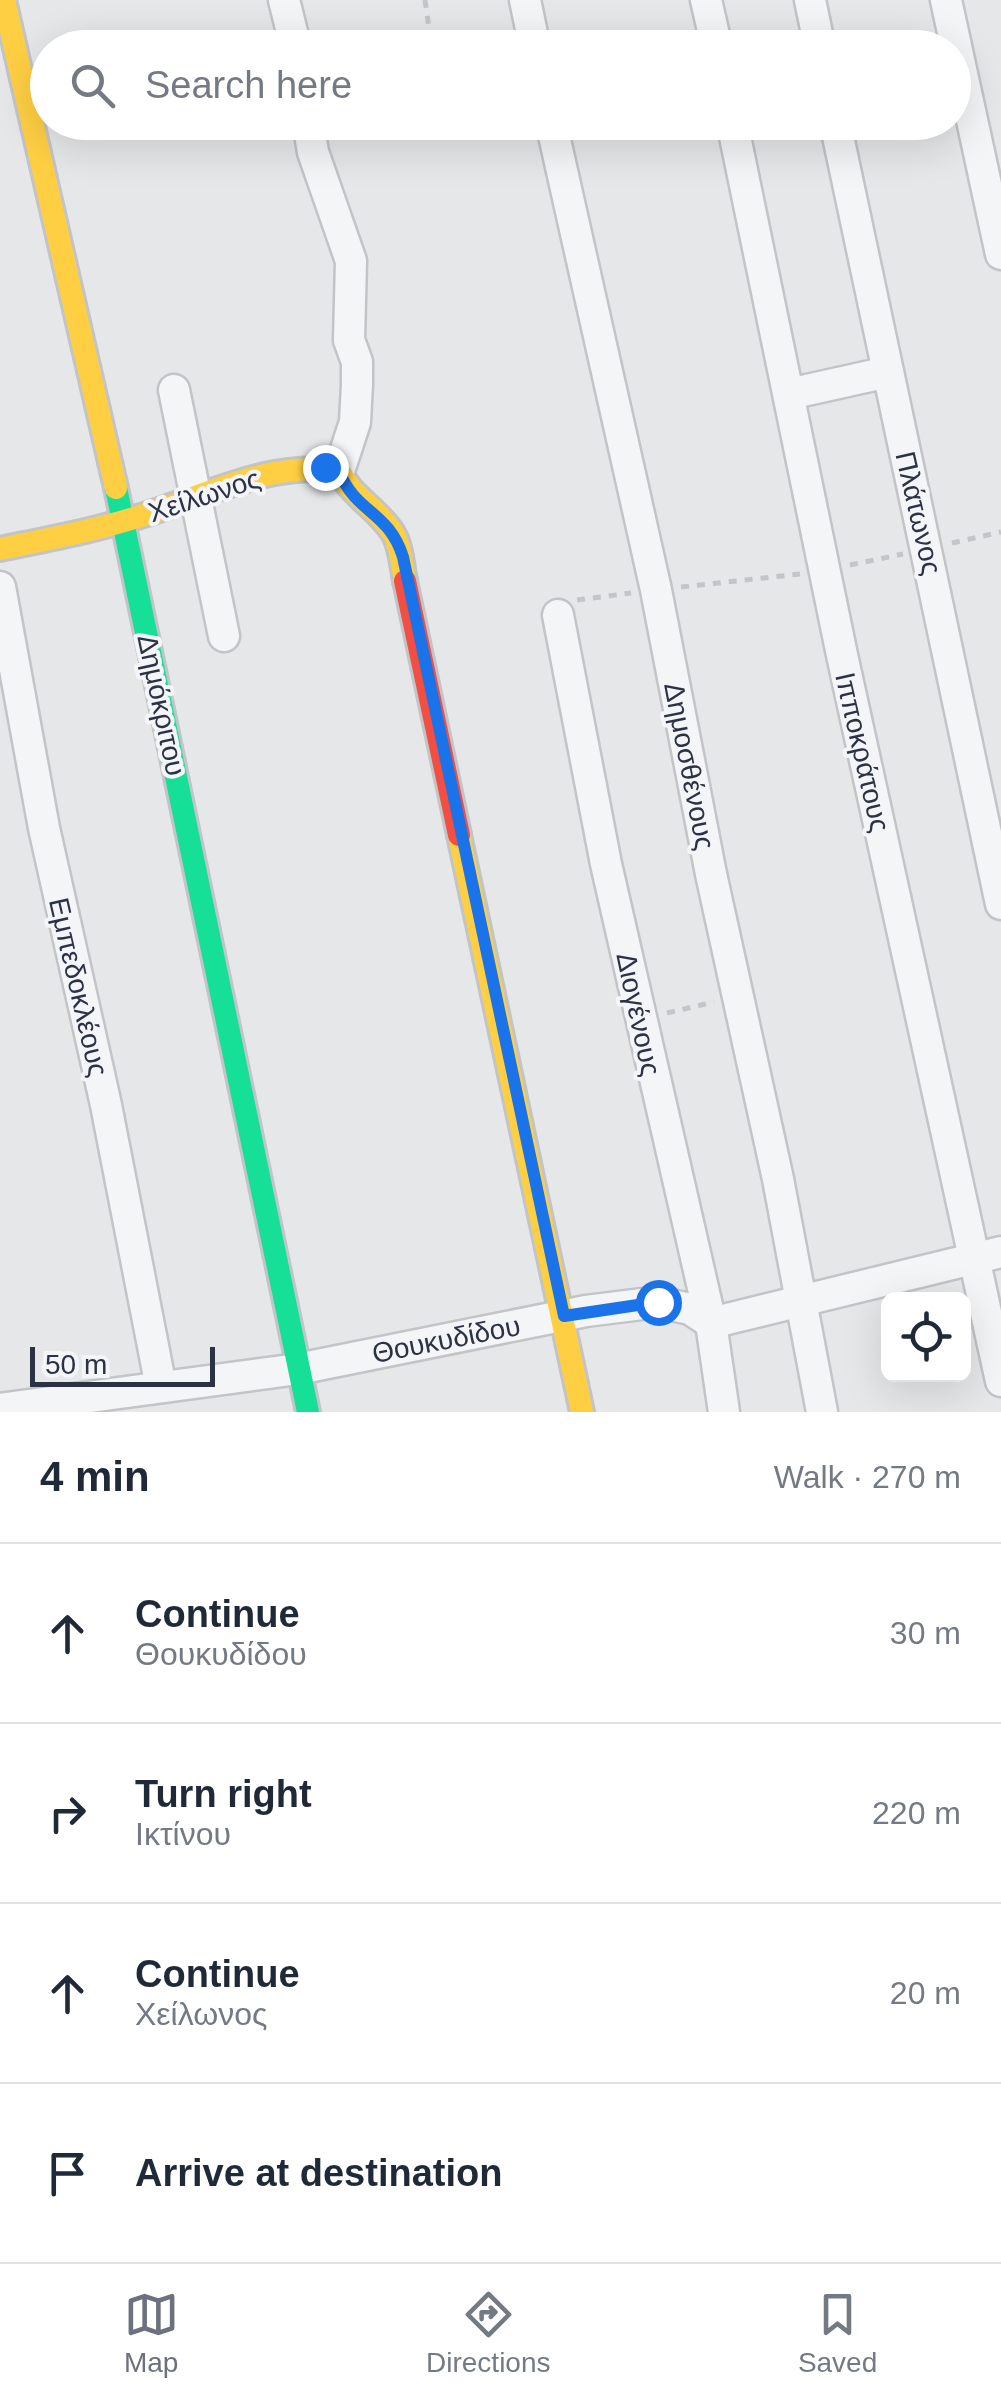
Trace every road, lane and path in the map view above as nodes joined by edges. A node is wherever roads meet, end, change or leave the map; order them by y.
1 (4, 0) edge
2 (284, 0) edge
3 (425, 0) edge
4 (525, 0) edge
5 (706, 0) edge
6 (810, 0) edge
7 (946, 0) edge
8 (292, 30) edge
9 (429, 30) edge
10 (531, 30) edge
11 (712, 30) edge
12 (816, 30) edge
13 (952, 30) edge
14 (30, 113) edge
15 (971, 115) edge
16 (36, 140) edge
17 (311, 140) edge
18 (555, 140) edge
19 (736, 140) edge
20 (839, 140) edge
21 (1001, 254) edge
22 (888, 372) junction
23 (174, 390) dead end
24 (789, 394) junction
25 (339, 471) junction
26 (197, 498) junction
27 (124, 522) junction
28 (1001, 532) edge
29 (0, 549) edge
30 (928, 549) junction
31 (824, 571) junction
32 (0, 587) edge
33 (656, 590) junction
34 (558, 615) joint
35 (224, 636) dead end
36 (1001, 904) edge
37 (737, 997) junction
38 (640, 1020) junction
39 (988, 1255) edge
40 (802, 1303) junction
41 (564, 1316) junction
42 (711, 1323) junction
43 (298, 1368) junction
44 (1001, 1380) edge
45 (162, 1387) junction
46 (0, 1409) edge
47 (308, 1412) edge
48 (582, 1412) edge
49 (724, 1412) edge
50 (822, 1412) edge

1 - 14 street, Δημόκριτου
2 - 8 street
3 - 9 path
4 - 10 street
5 - 11 street
6 - 12 street
7 - 13 street
15 - 21 street
16 - 27 street, Δημόκριτου
17 - 25 street
18 - 33 street, Δημοσθένους
19 - 24 street, Ιπποκράτους
20 - 22 street, Πλάτωνος
22 - 24 street
22 - 30 street, Πλάτωνος
23 - 26 street
24 - 31 street, Ιπποκράτους
25 - 26 street, Χείλωνος
25 - 41 street
26 - 27 street, Χείλωνος
26 - 35 street
27 - 29 street, Χείλωνος
27 - 43 street, Δημόκριτου
28 - 30 path
30 - 31 path
30 - 36 street, Πλάτωνος
31 - 33 path
31 - 39 street, Ιπποκράτους
32 - 45 street, Εμπεδοκλέους
33 - 34 path
33 - 37 street, Δημοσθένους
34 - 38 street, Διογένους
37 - 38 path
37 - 40 street, Δημοσθένους
38 - 42 street, Διογένους
39 - 40 street
39 - 44 street, Ιπποκράτους
40 - 42 street
40 - 50 street, Δημοσθένους
41 - 42 street, Θουκυδίδου
41 - 43 street, Θουκυδίδου
41 - 48 street
42 - 49 street, Διογένους
43 - 45 street, Θουκυδίδου
43 - 47 street, Δημόκριτου
45 - 46 street, Θουκυδίδου

